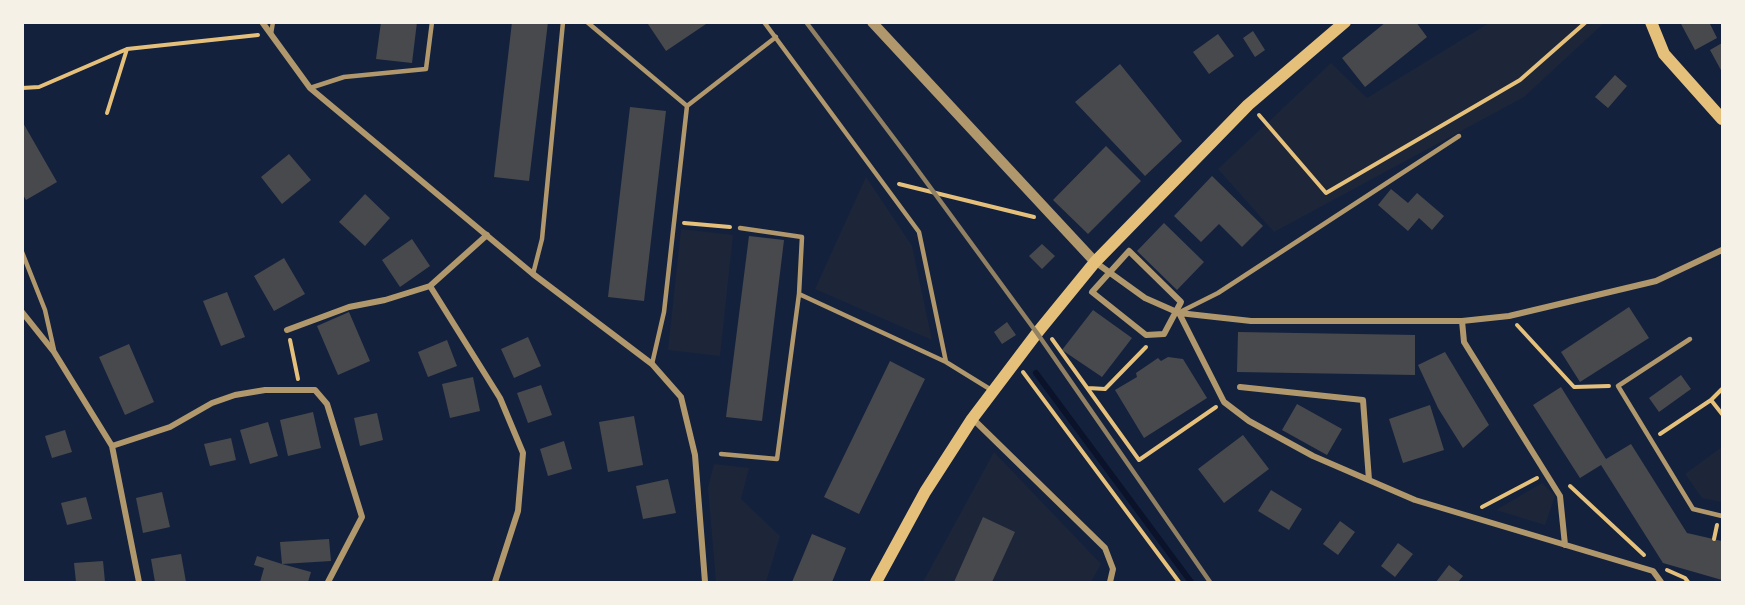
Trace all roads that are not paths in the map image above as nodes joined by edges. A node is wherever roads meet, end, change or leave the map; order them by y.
1 (262, 22) edge
2 (273, 22) edge
3 (432, 22) edge
4 (563, 22) edge
5 (587, 22) edge
6 (764, 22) edge
7 (872, 22) edge
8 (1345, 22) edge
9 (1651, 22) edge
10 (271, 34) junction
11 (776, 37) junction
12 (310, 88) junction
13 (687, 106) junction
14 (1722, 119) edge
15 (1459, 136) dead end
16 (740, 228) road end
17 (487, 235) junction
18 (1722, 250) edge
19 (22, 252) edge
20 (1095, 262) junction
21 (1110, 273) junction
22 (533, 274) junction
23 (430, 286) junction
24 (799, 294) junction
25 (22, 312) edge
26 (1178, 312) junction
27 (1462, 321) junction
28 (287, 330) road end
29 (1690, 339) dead end
30 (54, 352) junction
31 (946, 362) junction
32 (652, 364) junction
33 (1240, 387) dead end
34 (993, 391) junction
35 (972, 419) junction
36 (112, 446) junction
37 (721, 454) dead end
38 (1369, 480) junction
39 (1722, 516) edge
40 (1565, 545) junction
41 (139, 582) edge
42 (328, 582) edge
43 (495, 582) edge
44 (705, 582) edge
45 (876, 582) edge
46 (1110, 582) edge
47 (1661, 582) edge

1 - 10 street
2 - 10 lane
3 - 12 lane
4 - 22 lane
5 - 13 lane
6 - 11 lane
7 - 20 street
8 - 20 main road
9 - 14 main road
10 - 12 street
11 - 13 lane
11 - 31 lane
12 - 17 street
13 - 32 lane
15 - 26 lane
16 - 24 lane
17 - 22 street
17 - 23 street
18 - 27 street
19 - 30 lane
20 - 21 street
20 - 34 main road
21 - 26 street
21 - 26 street
21 - 26 street
22 - 32 street
23 - 28 street
23 - 43 street
24 - 31 lane
24 - 37 lane
25 - 30 street
26 - 27 street
26 - 38 street
27 - 40 street
29 - 39 lane
30 - 36 street
31 - 34 lane
32 - 44 street
33 - 38 street
34 - 35 main road
35 - 45 main road
35 - 46 street
36 - 41 street
36 - 42 street
38 - 40 street
40 - 47 street

